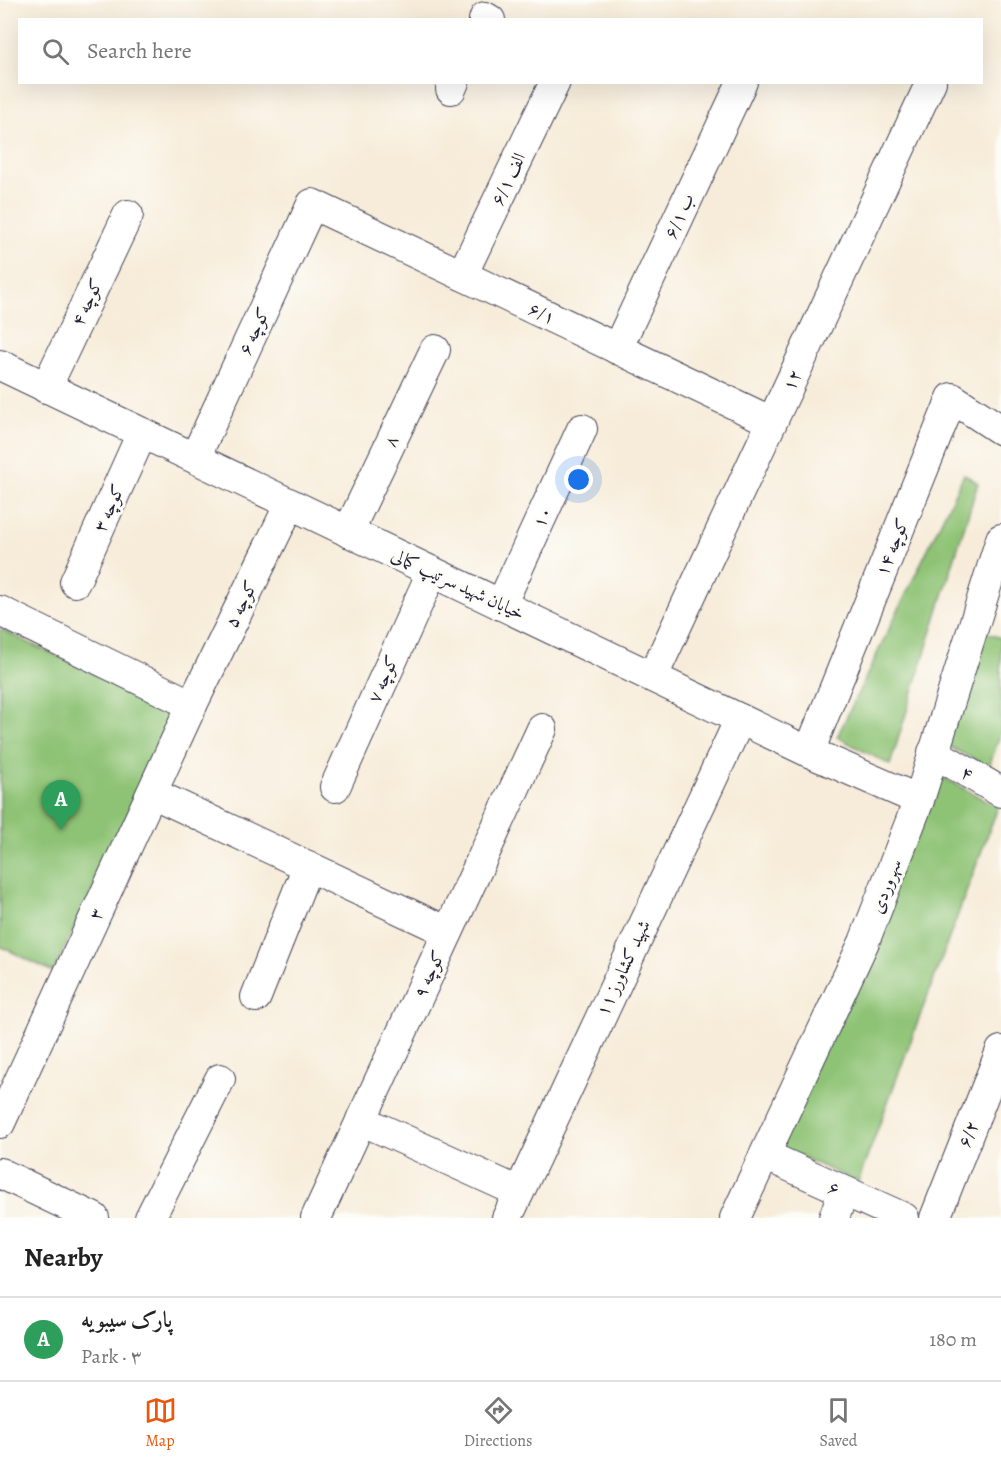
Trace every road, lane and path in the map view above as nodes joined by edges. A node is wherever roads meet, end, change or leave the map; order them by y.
1 (554, 84) edge
2 (741, 84) edge
3 (930, 84) edge
4 (312, 204) joint
5 (128, 215) dead end
6 (462, 275) junction
7 (617, 349) junction
8 (435, 350) dead end
9 (0, 365) edge
10 (46, 388) junction
11 (772, 422) junction
12 (582, 429) dead end
13 (1001, 430) edge
14 (142, 433) junction
15 (195, 458) junction
16 (290, 504) junction
17 (348, 531) junction
18 (1000, 543) edge
19 (432, 572) junction
20 (75, 582) dead end
21 (501, 605) junction
22 (0, 611) edge
23 (653, 676) junction
24 (192, 705) junction
25 (740, 719) junction
26 (542, 729) dead end
27 (809, 752) junction
28 (933, 752) junction
29 (335, 787) dead end
30 (1001, 792) edge
31 (152, 793) junction
32 (919, 800) junction
33 (308, 866) junction
34 (448, 932) junction
35 (256, 997) dead end
36 (1001, 1051) edge
37 (220, 1079) dead end
38 (361, 1120) junction
39 (0, 1123) edge
40 (765, 1155) junction
41 (0, 1173) edge
42 (513, 1205) edge
43 (838, 1205) edge
44 (94, 1218) edge
45 (150, 1218) edge
46 (316, 1218) edge
47 (735, 1218) edge
48 (904, 1218) edge
49 (935, 1218) edge

1 - 6 street, ۶/۱ الف
2 - 7 street, ۶/۱ ب
3 - 11 street, ۱۲
4 - 6 street, ۶/۱
4 - 15 street, کوچه ۶
5 - 10 street, کوچه ۴
6 - 7 street, ۶/۱
7 - 11 street, ۶/۱
8 - 17 street, ۸
9 - 10 street, خیابان شهید سرتیپ کمالی
10 - 14 street, خیابان شهید سرتیپ کمالی
11 - 23 street, ۱۲
12 - 21 street, ۱۰
13 - 27 street, کوچه ۱۴
14 - 15 street, خیابان شهید سرتیپ کمالی
14 - 20 street, کوچه ۳
15 - 16 street, خیابان شهید سرتیپ کمالی
16 - 17 street, خیابان شهید سرتیپ کمالی
16 - 24 street, کوچه ۵
17 - 19 street, خیابان شهید سرتیپ کمالی
18 - 28 street, سهروردی
19 - 21 street, خیابان شهید سرتیپ کمالی
19 - 29 street, کوچه ۷
21 - 23 street, خیابان شهید سرتیپ کمالی
22 - 24 street
23 - 25 street, خیابان شهید سرتیپ کمالی
24 - 31 street, ۳
25 - 27 street, خیابان شهید سرتیپ کمالی
25 - 42 street, ۱۱ شهید کشاورز
26 - 34 street, کوچه ۹
27 - 32 street, خیابان شهید سرتیپ کمالی
28 - 30 street, ۴
28 - 32 street, سهروردی
31 - 33 street
31 - 39 street, ۳
32 - 40 street, سهروردی
33 - 34 street
33 - 35 street
34 - 38 street, کوچه ۹
36 - 49 street, ۶/۲
37 - 45 street
38 - 42 street
38 - 46 street, کوچه ۹
40 - 43 street, ۶
40 - 47 street, سهروردی
41 - 44 street
43 - 48 street, ۶

